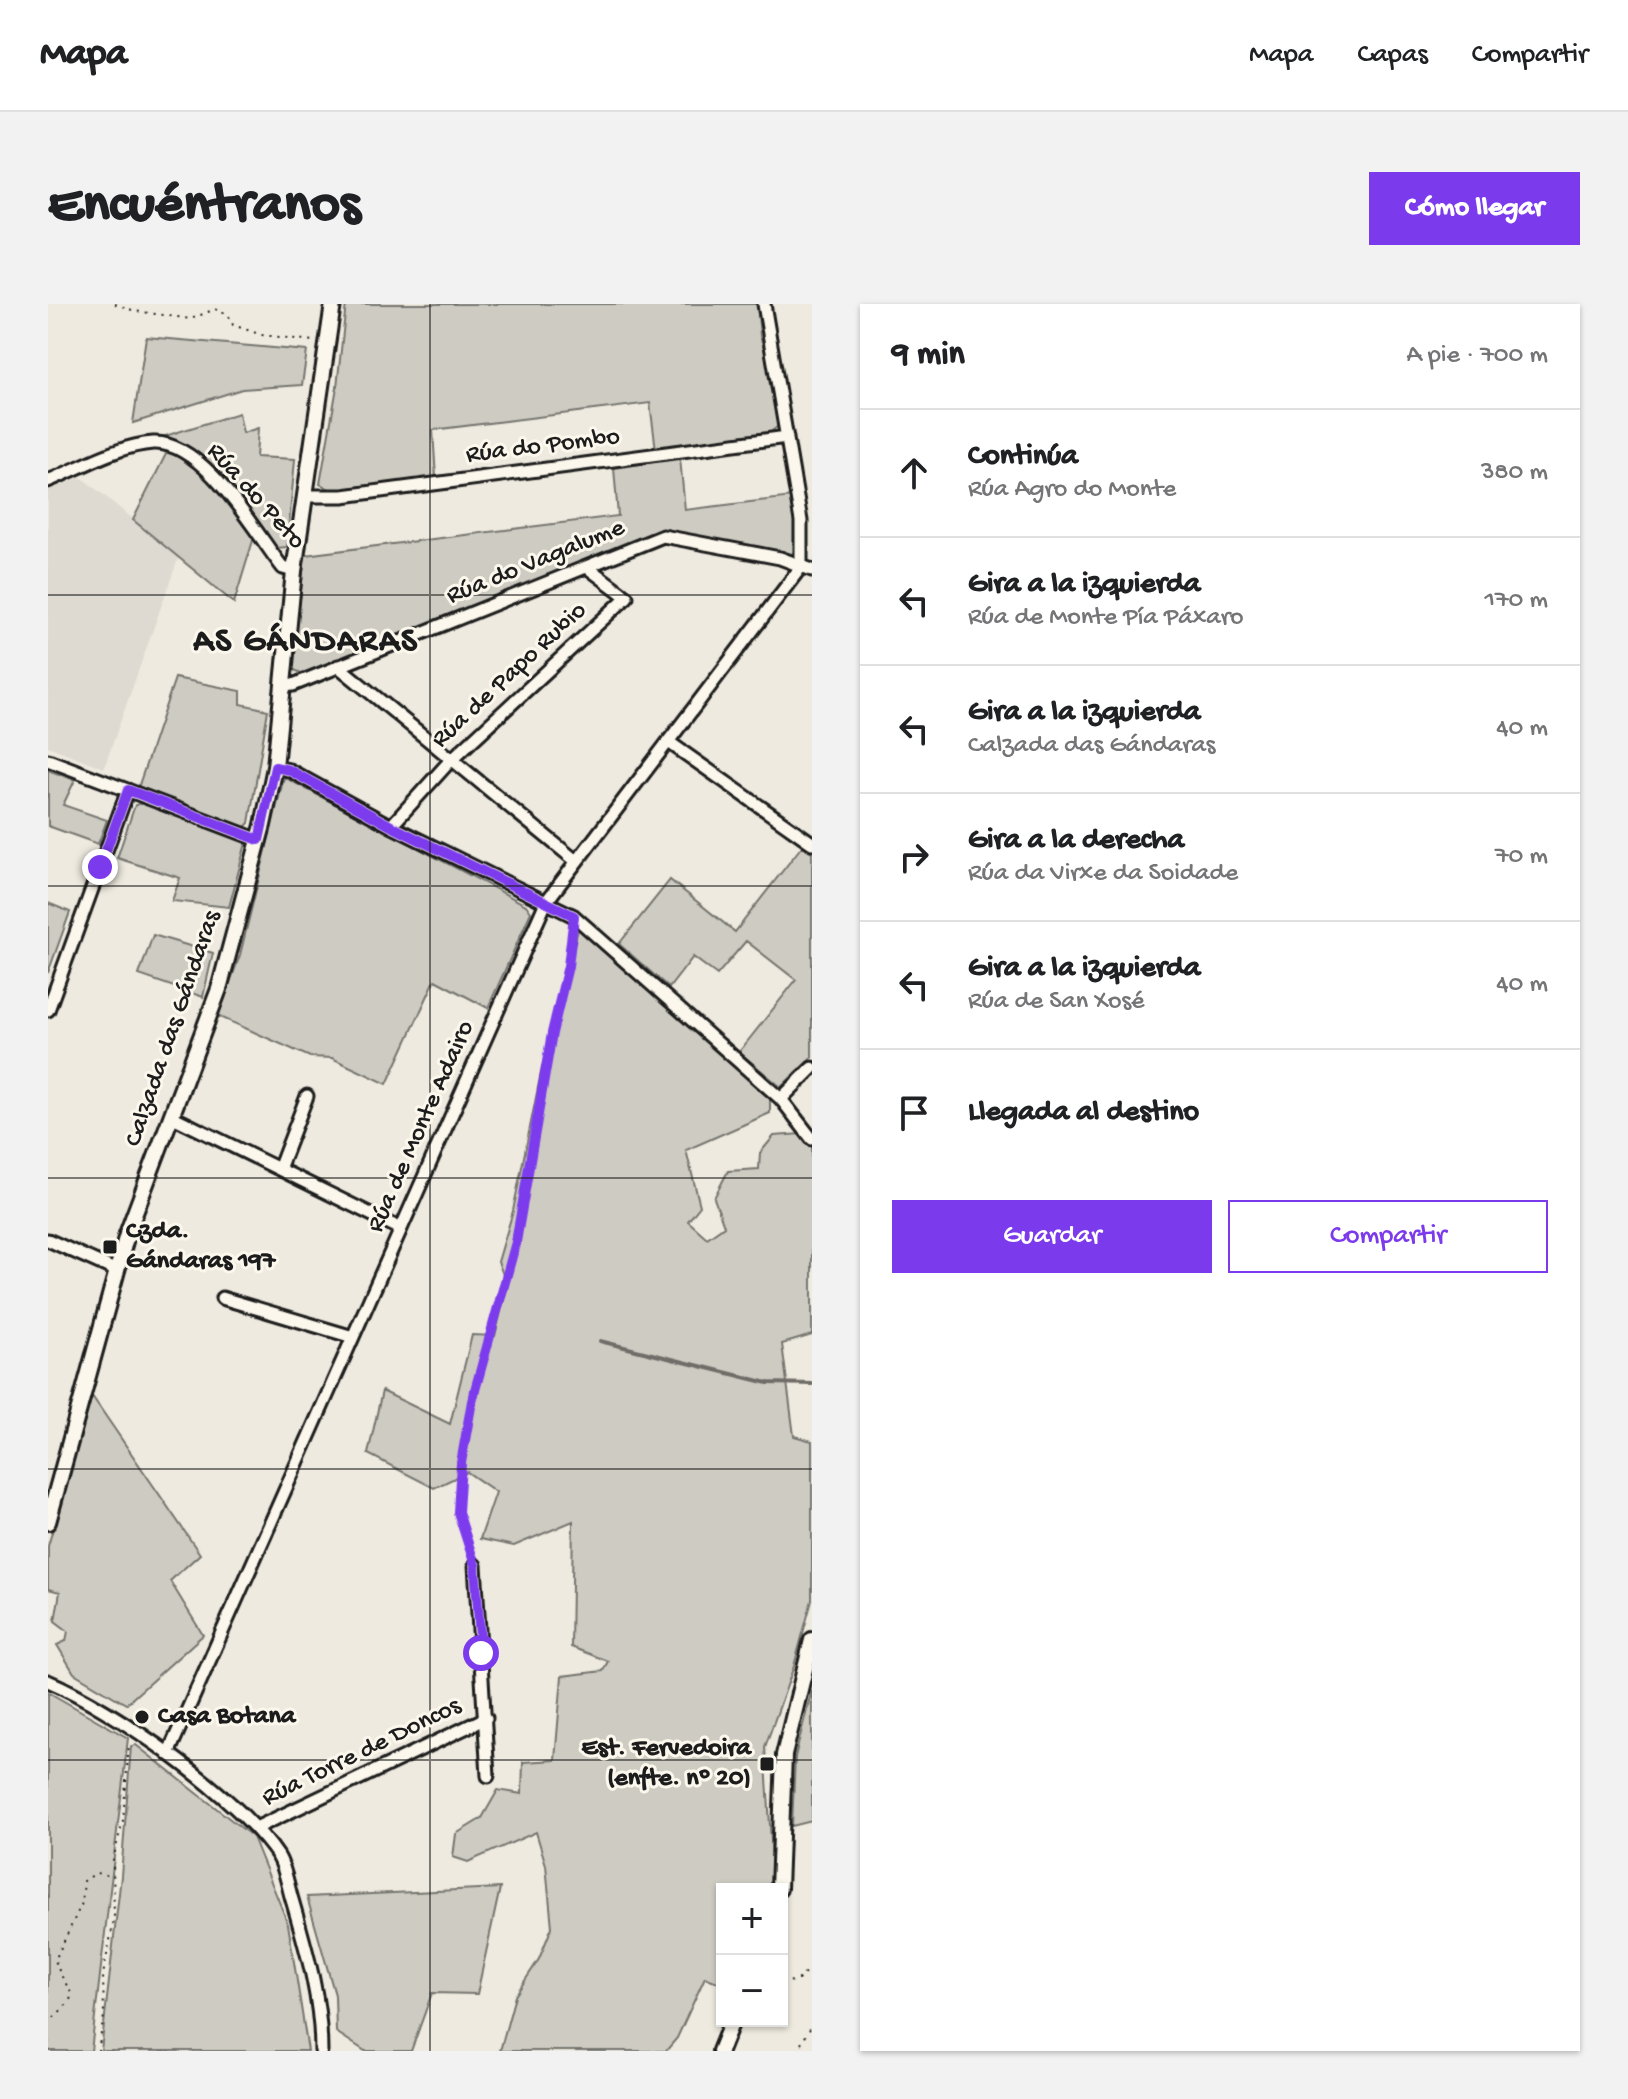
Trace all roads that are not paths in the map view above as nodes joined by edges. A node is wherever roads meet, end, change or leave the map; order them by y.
1 (333, 304) edge
2 (764, 304) edge
3 (787, 437) junction
4 (48, 481) edge
5 (305, 496) junction
6 (587, 567) junction
7 (806, 569) edge
8 (294, 571) junction
9 (338, 666) junction
10 (283, 686) junction
11 (670, 743) junction
12 (48, 760) edge
13 (450, 761) junction
14 (275, 767) junction
15 (128, 790) junction
16 (391, 826) junction
17 (259, 840) junction
18 (812, 843) edge
19 (576, 861) junction
20 (546, 902) junction
21 (48, 1010) edge
22 (812, 1068) edge
23 (307, 1096) dead end
24 (781, 1099) junction
25 (171, 1116) junction
26 (812, 1139) edge
27 (279, 1169) junction
28 (401, 1229) junction
29 (48, 1240) edge
30 (117, 1271) junction
31 (222, 1298) dead end
32 (353, 1337) junction
33 (48, 1522) edge
34 (475, 1565) road end
35 (812, 1640) edge
36 (48, 1681) edge
37 (486, 1718) junction
38 (168, 1754) junction
39 (488, 1776) dead end
40 (256, 1828) junction
41 (779, 1883) edge
42 (730, 2027) edge
43 (321, 2051) edge
44 (720, 2051) edge

1 - 5 main road, Calzada das Gándaras
2 - 3 street
3 - 5 street, Rúa do Pombo
3 - 7 street
4 - 8 street, Rúa do Peto
5 - 8 main road, Calzada das Gándaras
6 - 7 street, Rúa do Vagalume
6 - 9 street, Rúa do Vagalume
6 - 13 street, Rúa de Papo Rubio
7 - 11 street, Rúa de Monte Adairo
8 - 10 main road, Calzada das Gándaras
9 - 10 street, Rúa do Vagalume
9 - 13 street
10 - 14 main road, Calzada das Gándaras
11 - 18 street
11 - 19 street, Rúa de Monte Adairo
12 - 15 street
13 - 16 street, Rúa de Papo Rubio
13 - 19 street
14 - 16 street
14 - 17 main road, Calzada das Gándaras
15 - 17 street
15 - 21 street
16 - 20 street
17 - 25 main road, Calzada das Gándaras
19 - 20 street, Rúa de Monte Adairo
20 - 24 street
20 - 28 street, Rúa de Monte Adairo
22 - 24 street
23 - 27 street
24 - 26 street
25 - 27 street
25 - 30 main road, Calzada das Gándaras
27 - 28 street
28 - 32 street, Rúa de Monte Adairo
29 - 30 street
30 - 33 main road, Calzada das Gándaras
31 - 32 street
32 - 38 street, Rúa de Monte Adairo
34 - 37 street
35 - 41 main road
36 - 38 street
37 - 39 street
37 - 40 street, Rúa Torre de Doncos
38 - 40 street
40 - 43 street
42 - 44 main road

